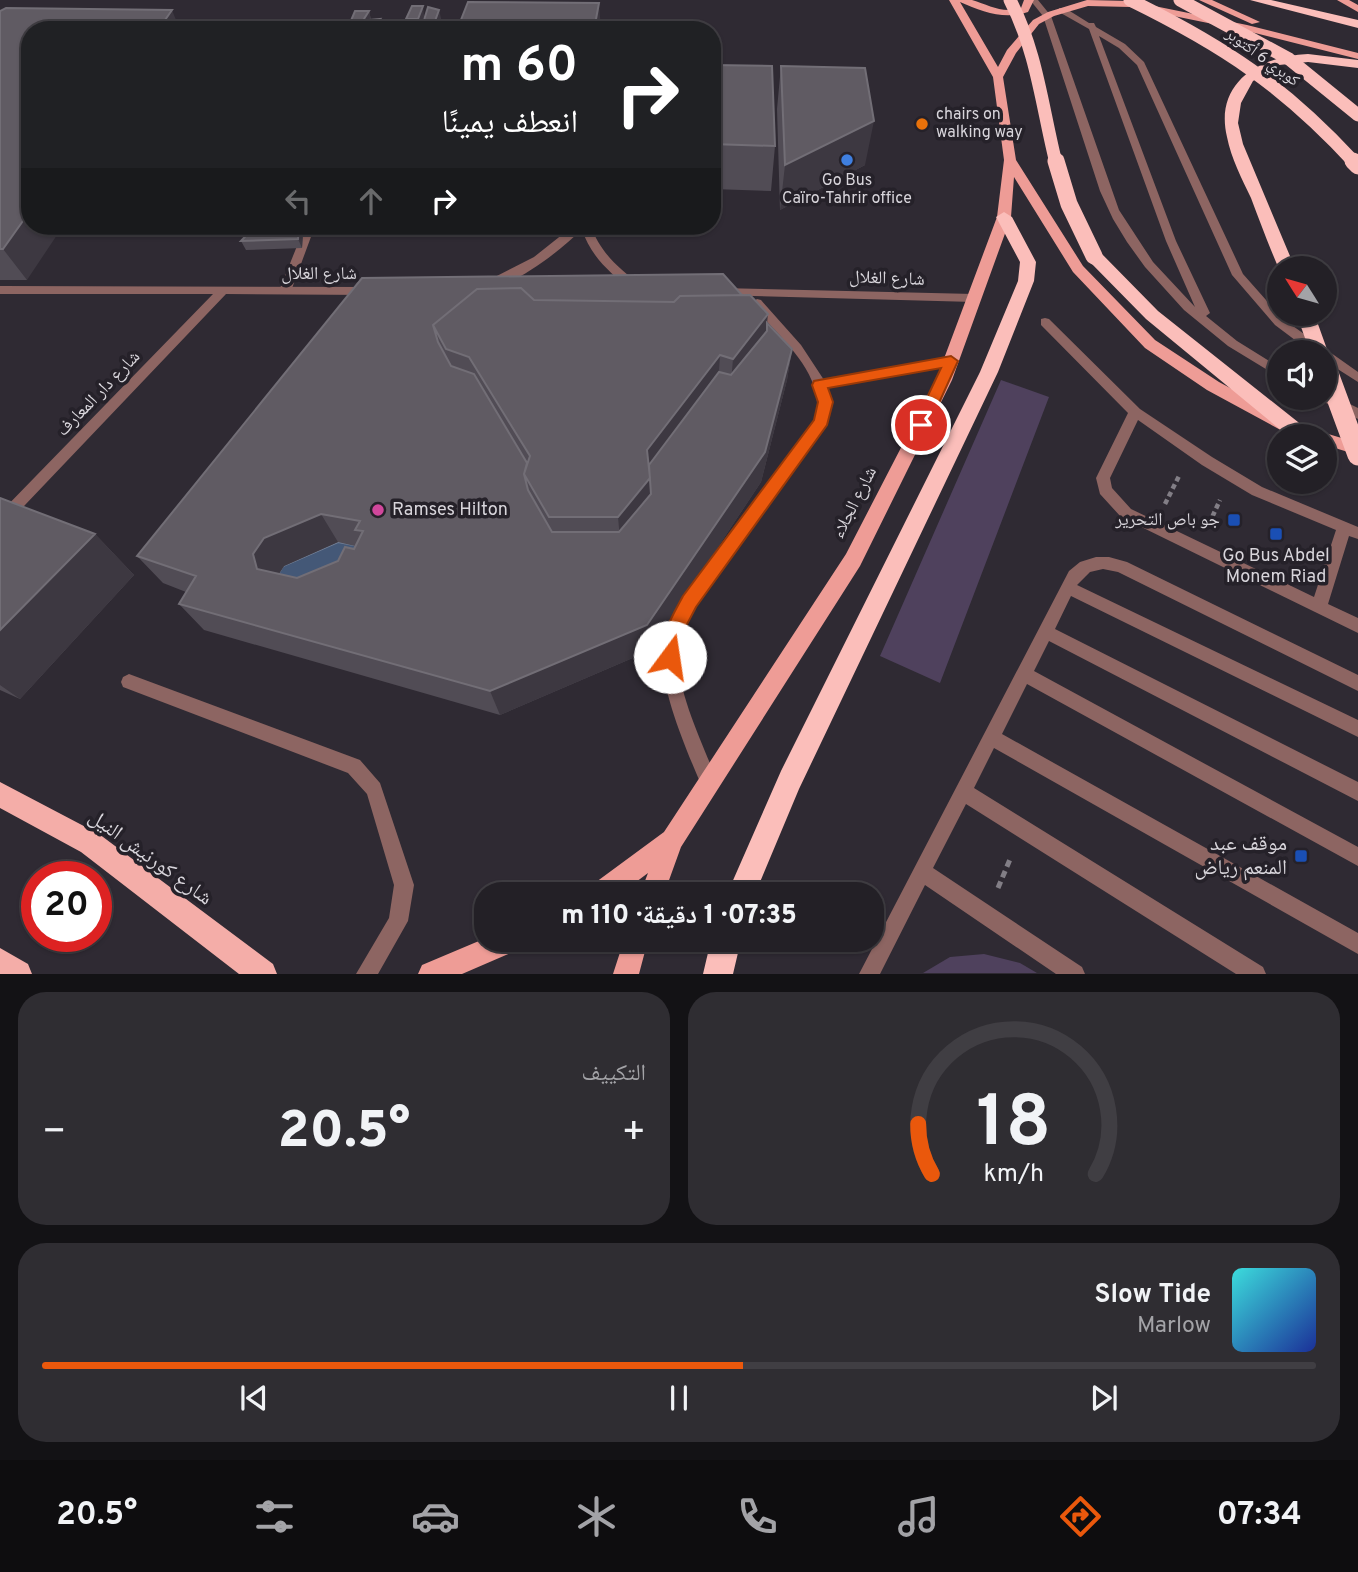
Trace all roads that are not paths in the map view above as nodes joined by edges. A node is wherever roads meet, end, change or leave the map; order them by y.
1 (954, 0) edge
2 (963, 0) edge
3 (1010, 0) edge
4 (1029, 0) edge
5 (1034, 0) edge
6 (1041, 0) edge
7 (1130, 0) edge
8 (1180, 0) edge
9 (1204, 0) edge
10 (1256, 0) edge
11 (1342, 0) edge
12 (1062, 9) junction
13 (1358, 9) edge
14 (1047, 16) junction
15 (1358, 24) edge
16 (1091, 25) junction
17 (1293, 39) junction
18 (1358, 55) edge
19 (1358, 64) edge
20 (998, 77) junction
21 (1358, 115) edge
22 (1010, 160) junction
23 (1358, 166) edge
24 (1004, 216) junction
25 (307, 235) edge
26 (571, 235) edge
27 (588, 235) edge
28 (1282, 256) edge
29 (0, 290) edge
30 (223, 291) junction
31 (285, 291) junction
32 (378, 291) edge
33 (504, 291) edge
34 (615, 291) edge
35 (712, 296) edge
36 (757, 297) junction
37 (974, 299) junction
38 (1045, 322) dead end
39 (1210, 324) junction
40 (1304, 340) edge
41 (951, 361) junction
42 (1337, 363) edge
43 (1267, 366) edge
44 (1358, 378) edge
45 (820, 385) junction
46 (1337, 398) edge
47 (1337, 403) edge
48 (1135, 412) junction
49 (1358, 414) edge
50 (1287, 424) edge
51 (1293, 424) edge
52 (1337, 443) edge
53 (1358, 449) edge
54 (1358, 455) edge
55 (0, 522) edge
56 (1351, 531) edge
57 (1069, 588) junction
58 (1319, 607) junction
59 (1358, 626) edge
60 (1046, 632) junction
61 (1024, 674) junction
62 (129, 682) dead end
63 (1358, 683) edge
64 (1358, 729) edge
65 (991, 737) junction
66 (709, 783) junction
67 (963, 792) junction
68 (1358, 792) edge
69 (0, 794) edge
70 (672, 840) junction
71 (1358, 857) edge
72 (922, 872) junction
73 (617, 882) edge
74 (656, 882) edge
75 (746, 882) edge
76 (1358, 944) edge
77 (483, 952) edge
78 (632, 952) edge
79 (723, 952) edge
80 (0, 962) edge
81 (18, 974) edge
82 (263, 974) edge
83 (366, 974) edge
84 (431, 974) edge
85 (626, 974) edge
86 (718, 974) edge
87 (869, 974) edge
88 (1075, 974) edge
89 (1256, 974) edge

1 - 20 main road, شارع الجلاء
2 - 4 main road
3 - 51 highway, bridge
5 - 14 street
6 - 12 main road
7 - 23 highway, كوبري 6 أكتوبر, bridge
8 - 21 highway, كوبري 6 أكتوبر, bridge
9 - 17 main road
10 - 15 highway
11 - 13 main road
12 - 14 main road
12 - 16 street
12 - 17 main road
14 - 20 main road
14 - 39 street
16 - 39 street
16 - 40 street
17 - 18 main road
19 - 28 highway
20 - 22 main road, شارع الجلاء
22 - 24 main road, شارع الجلاء
22 - 50 main road
24 - 37 main road, شارع الجلاء
24 - 75 highway
25 - 31 street
26 - 33 street
27 - 34 street
29 - 30 street, شارع الغلال
30 - 31 street, شارع الغلال
30 - 55 street, شارع دار المعارف
31 - 32 street, شارع الغلال
35 - 36 street, شارع الغلال
36 - 37 street, شارع الغلال
36 - 45 street
37 - 41 main road, شارع الجلاء
38 - 48 street
39 - 43 street
41 - 45 street
41 - 66 main road, شارع الجلاء
42 - 44 street
45 - 66 street
46 - 54 highway, bridge
47 - 49 street
48 - 56 street
48 - 58 street
52 - 53 main road
56 - 58 street
57 - 60 street
57 - 63 street
57 - 64 street
58 - 59 street
60 - 61 street
60 - 68 street
61 - 65 street
61 - 71 street
62 - 83 street
65 - 67 street
65 - 76 street
66 - 70 main road, شارع الجلاء
67 - 72 street
67 - 89 street
69 - 82 highway, شارع كورنيش النيل
70 - 73 main road, شارع الجلاء
70 - 74 main road, شارع الجلاء
72 - 87 street
72 - 88 street
77 - 84 main road
78 - 85 main road
79 - 86 highway
80 - 81 highway

